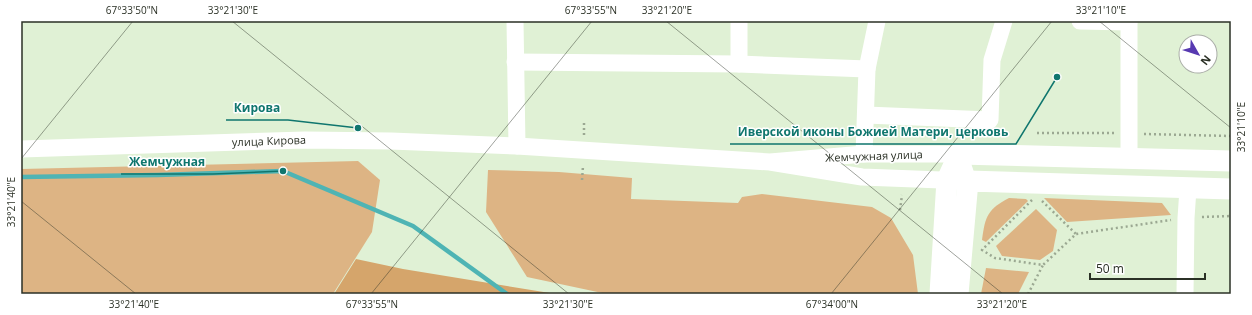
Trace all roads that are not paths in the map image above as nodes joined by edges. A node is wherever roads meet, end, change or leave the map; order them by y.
1 (515, 21) edge
2 (739, 21) edge
3 (877, 21) edge
4 (1004, 21) edge
5 (1080, 21) edge
6 (1129, 21) edge
7 (515, 62) junction
8 (740, 64) junction
9 (867, 69) junction
10 (866, 115) junction
11 (517, 146) junction
12 (21, 149) edge
13 (864, 154) junction
14 (959, 154) junction
15 (1023, 156) junction
16 (1129, 158) junction
17 (1231, 161) edge
18 (770, 162) junction
19 (947, 180) junction
20 (968, 181) junction
21 (1020, 184) junction
22 (1188, 189) junction
23 (1231, 190) edge
24 (940, 294) edge
25 (958, 294) edge
26 (1185, 294) edge

1 - 7 street
2 - 8 street
3 - 9 street
4 - 10 street
5 - 6 street
6 - 16 street
7 - 8 street
7 - 11 street
8 - 9 street
9 - 10 street
10 - 13 street
11 - 12 street, улица Кирова
11 - 18 street, Жемчужная улица
13 - 14 street, Жемчужная улица
13 - 18 street, Жемчужная улица
14 - 15 main road, Жемчужная улица
14 - 19 main road
14 - 20 street
15 - 16 main road, Жемчужная улица
15 - 21 main road
16 - 17 main road, Жемчужная улица
18 - 19 street
19 - 20 street
19 - 24 main road
20 - 21 main road
20 - 25 main road
21 - 22 main road
22 - 23 main road
22 - 26 street

